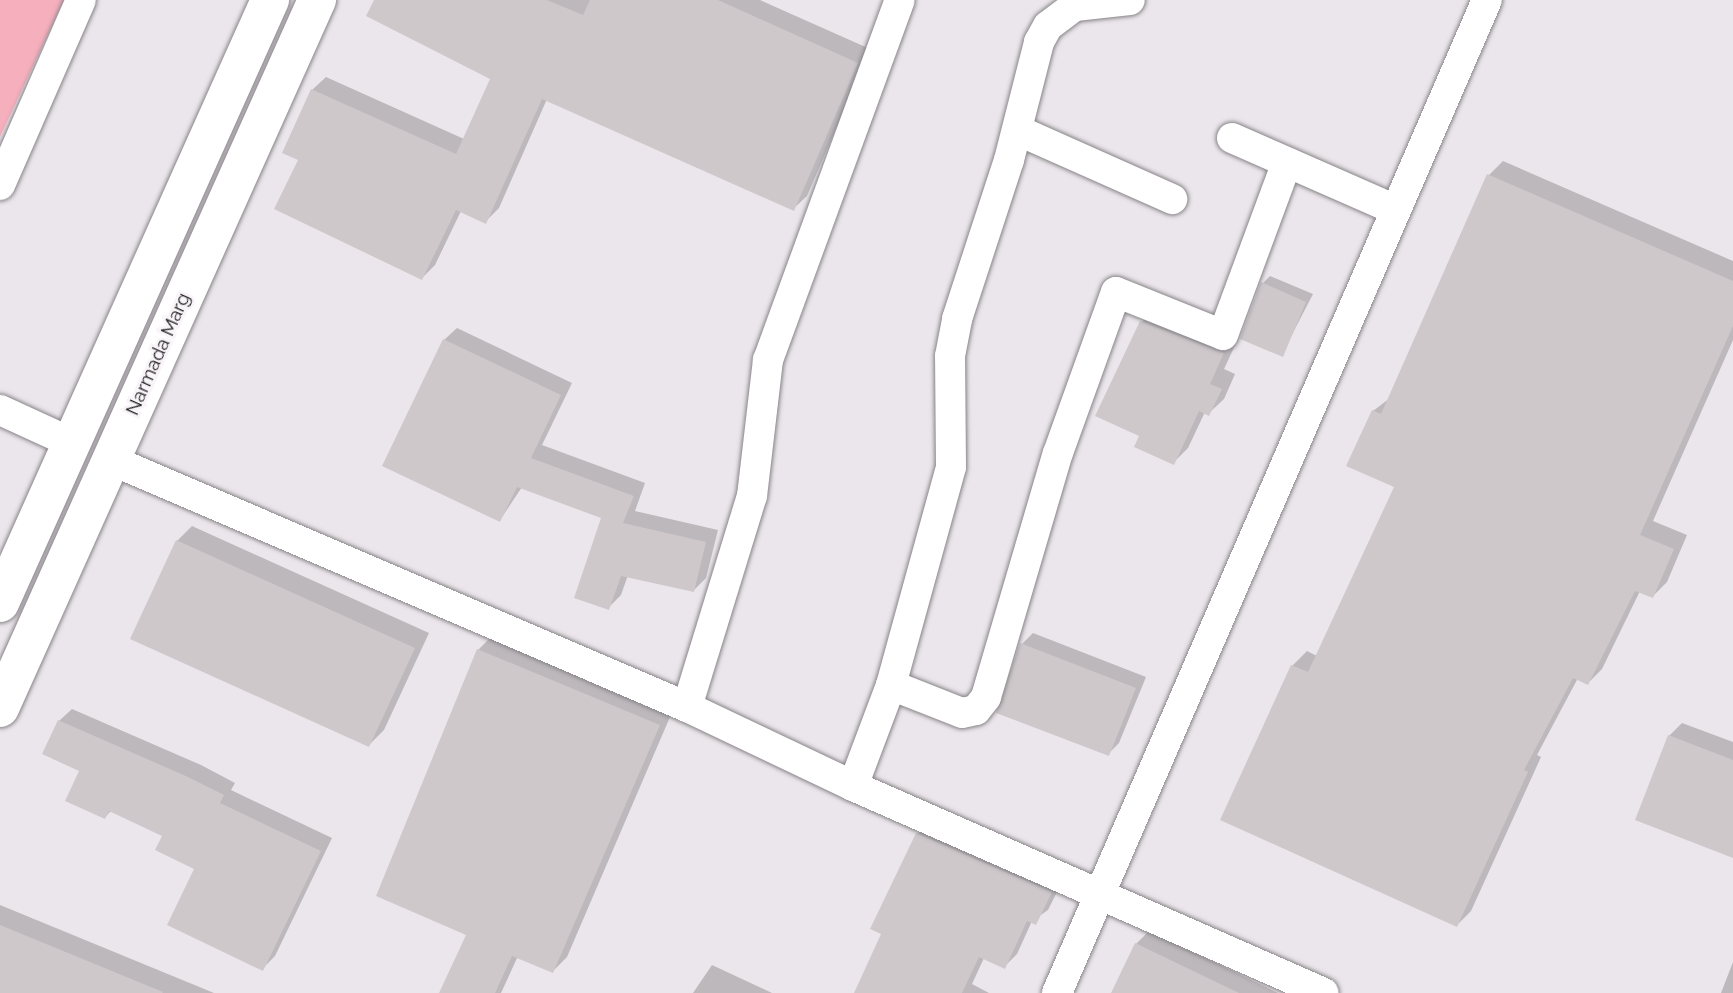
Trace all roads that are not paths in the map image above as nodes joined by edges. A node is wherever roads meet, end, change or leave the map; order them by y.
1 (81, 0) edge
2 (270, 0) edge
3 (317, 0) edge
4 (900, 0) edge
5 (1130, 0) edge
6 (1487, 0) edge
7 (1017, 130) junction
8 (1232, 138) dead end
9 (1287, 162) junction
10 (0, 185) edge
11 (1172, 199) dead end
12 (1396, 210) junction
13 (0, 410) edge
14 (72, 443) junction
15 (111, 460) junction
16 (0, 603) edge
17 (891, 685) junction
18 (687, 707) junction
19 (0, 708) edge
20 (853, 786) junction
21 (1100, 894) junction
22 (1057, 993) edge
23 (1324, 993) edge

1 - 10 street
2 - 14 street
3 - 15 street, Narmada Marg
4 - 18 street
5 - 7 street
6 - 12 street
7 - 11 street
7 - 17 street
8 - 9 street
9 - 12 street
9 - 17 street
12 - 21 street
13 - 14 street
14 - 16 street
15 - 18 street
15 - 19 street, Narmada Marg
17 - 20 street
18 - 20 street
20 - 21 street
21 - 22 street
21 - 23 street

